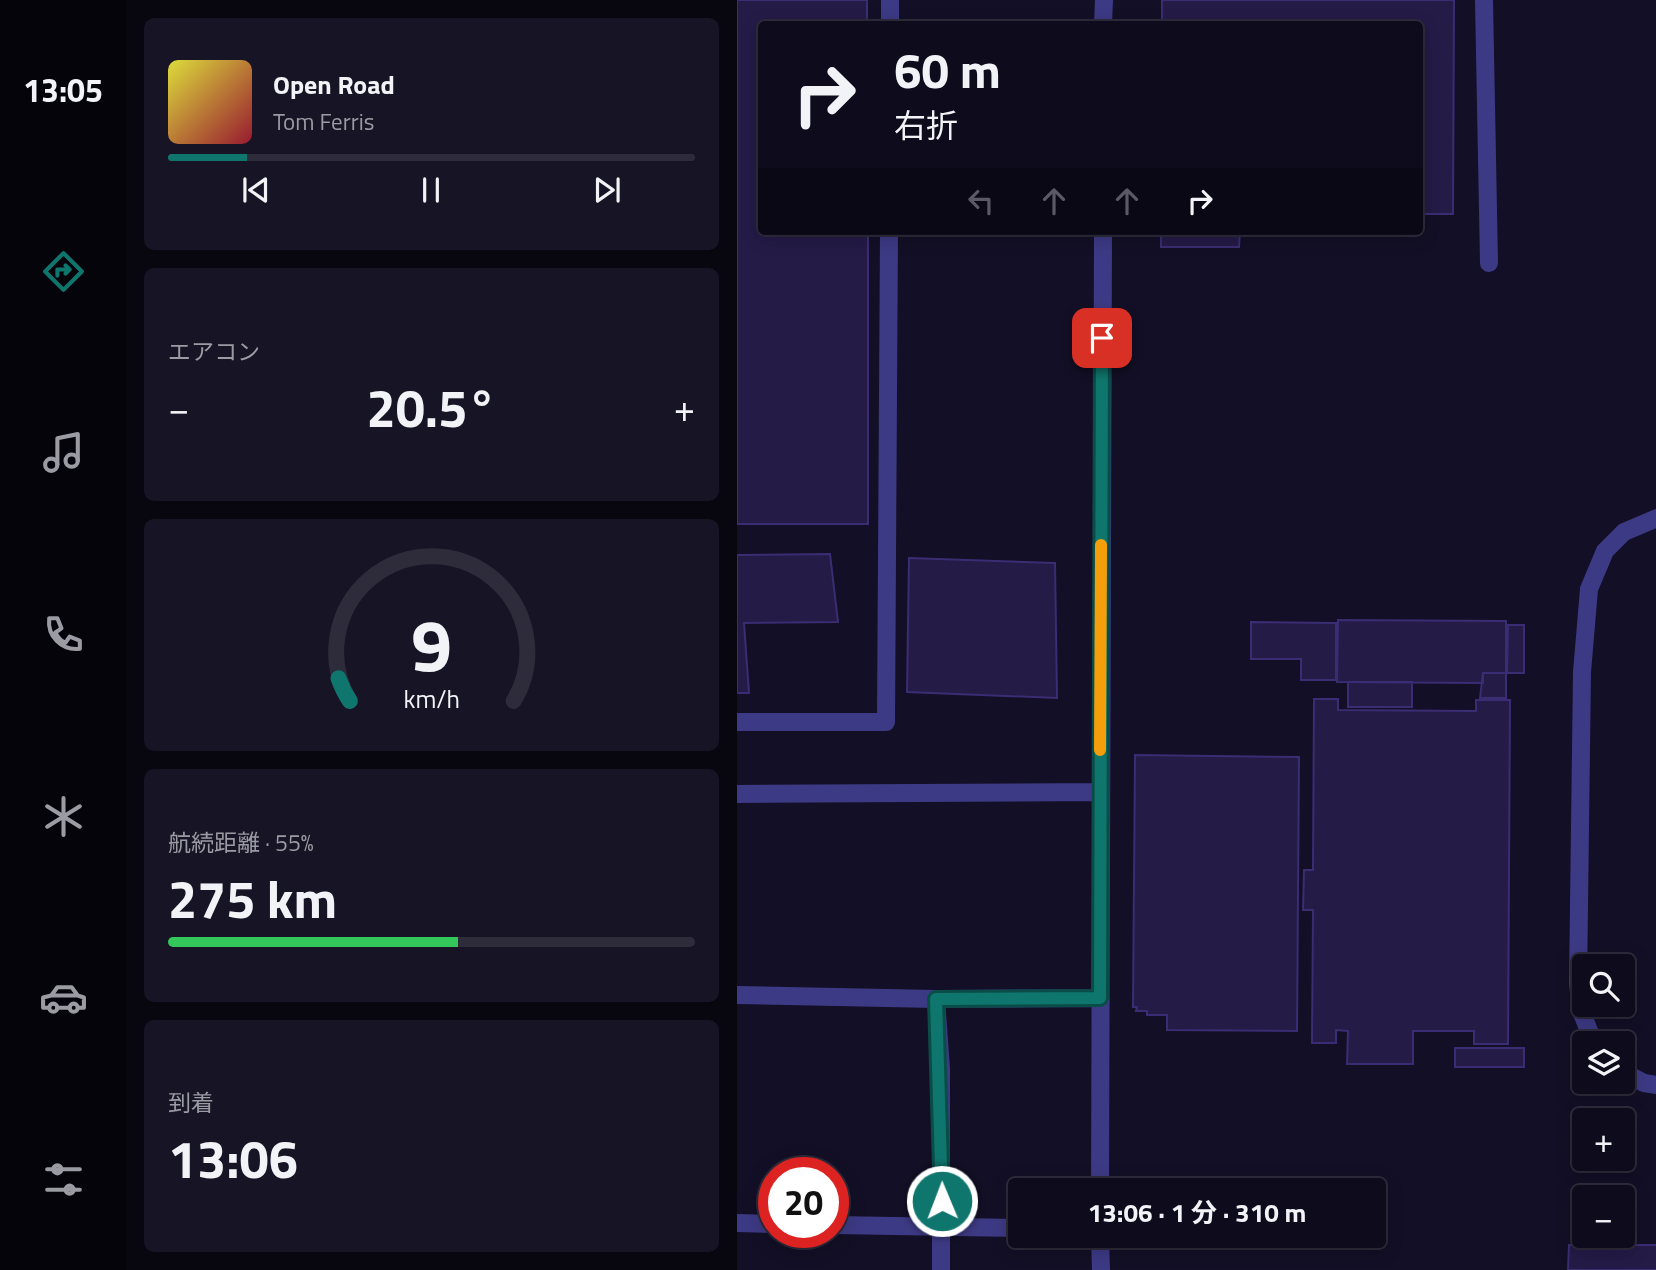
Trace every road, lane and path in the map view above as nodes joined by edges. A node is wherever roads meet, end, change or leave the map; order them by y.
1 (890, 0) edge
2 (1103, 0) edge
3 (1484, 0) edge
4 (890, 21) edge
5 (1103, 21) edge
6 (889, 235) edge
7 (1103, 235) edge
8 (1489, 263) dead end
9 (1656, 518) edge
10 (737, 722) edge
11 (1100, 792) junction
12 (737, 794) edge
13 (737, 995) edge
14 (1100, 998) junction
15 (936, 999) junction
16 (1590, 1031) edge
17 (1635, 1078) edge
18 (1656, 1085) edge
19 (1100, 1178) edge
20 (737, 1223) edge
21 (758, 1223) edge
22 (849, 1225) edge
23 (942, 1228) junction
24 (1008, 1228) edge
25 (1100, 1248) edge
26 (941, 1270) edge
27 (1100, 1270) edge

1 - 4 street
2 - 5 street
3 - 8 street
6 - 10 street
7 - 11 street
9 - 16 street
11 - 12 street
11 - 14 street
13 - 15 street
14 - 15 street
14 - 19 street
15 - 23 street
17 - 18 street
20 - 21 street
22 - 23 street
23 - 24 street
23 - 26 street
25 - 27 street

